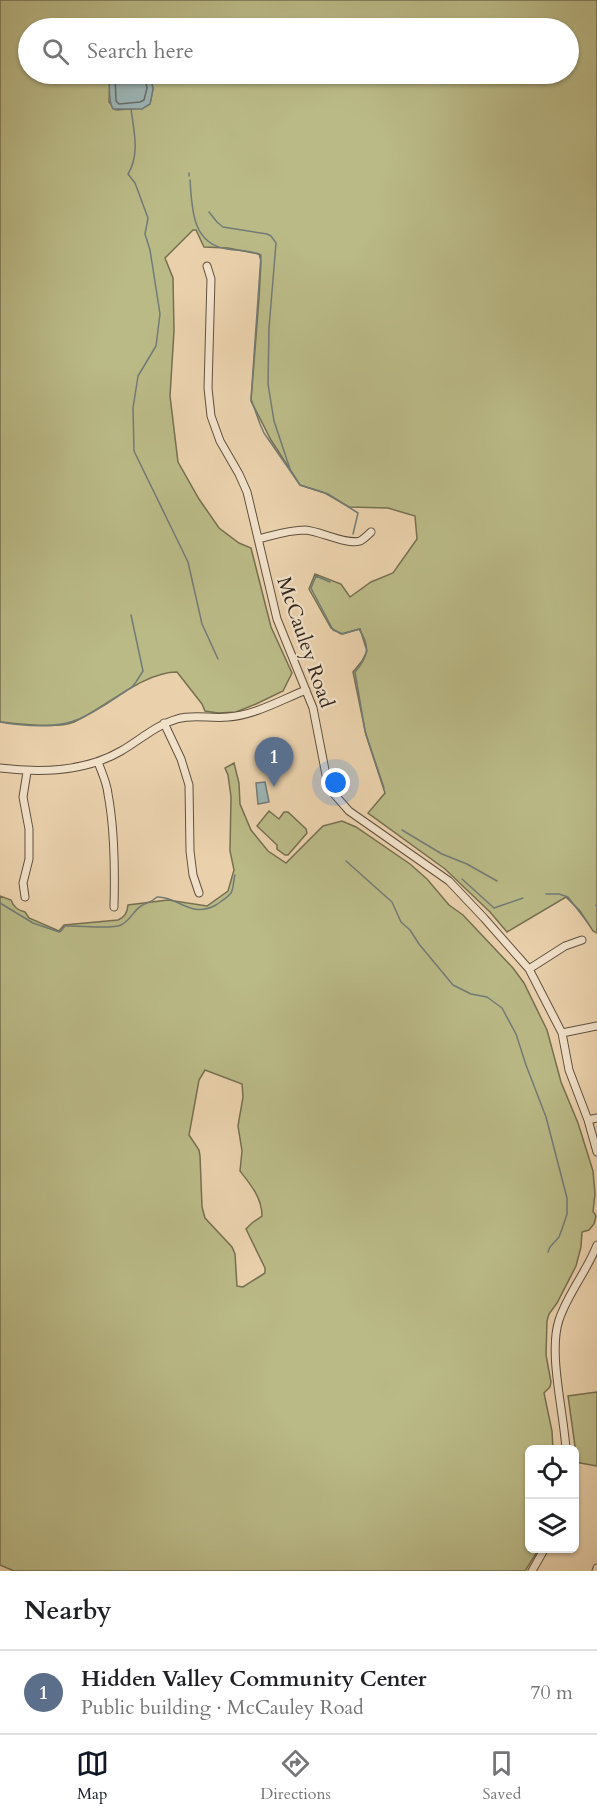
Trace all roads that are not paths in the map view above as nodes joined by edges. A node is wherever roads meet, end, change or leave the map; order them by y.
1 (207, 267) dead end
2 (371, 532) dead end
3 (258, 539) junction
4 (306, 690) junction
5 (164, 723) junction
6 (98, 762) junction
7 (0, 768) edge
8 (27, 772) junction
9 (199, 893) dead end
10 (25, 897) dead end
11 (114, 907) dead end
12 (582, 940) dead end
13 (529, 969) junction
14 (597, 1026) edge
15 (562, 1034) junction
16 (597, 1118) edge
17 (588, 1120) junction
18 (597, 1152) edge
19 (596, 1250) edge
20 (566, 1445) edge
21 (542, 1553) edge
22 (532, 1571) edge

1 - 3 street, McCauley Road
2 - 3 street
3 - 4 street, McCauley Road
4 - 5 street
4 - 13 street, McCauley Road
5 - 6 street
5 - 9 street
6 - 8 street
6 - 11 street
7 - 8 street
8 - 10 street
12 - 13 street
13 - 15 street, McCauley Road
14 - 15 street
15 - 17 street, McCauley Road
16 - 17 street
17 - 18 street, McCauley Road
19 - 20 street
21 - 22 street

